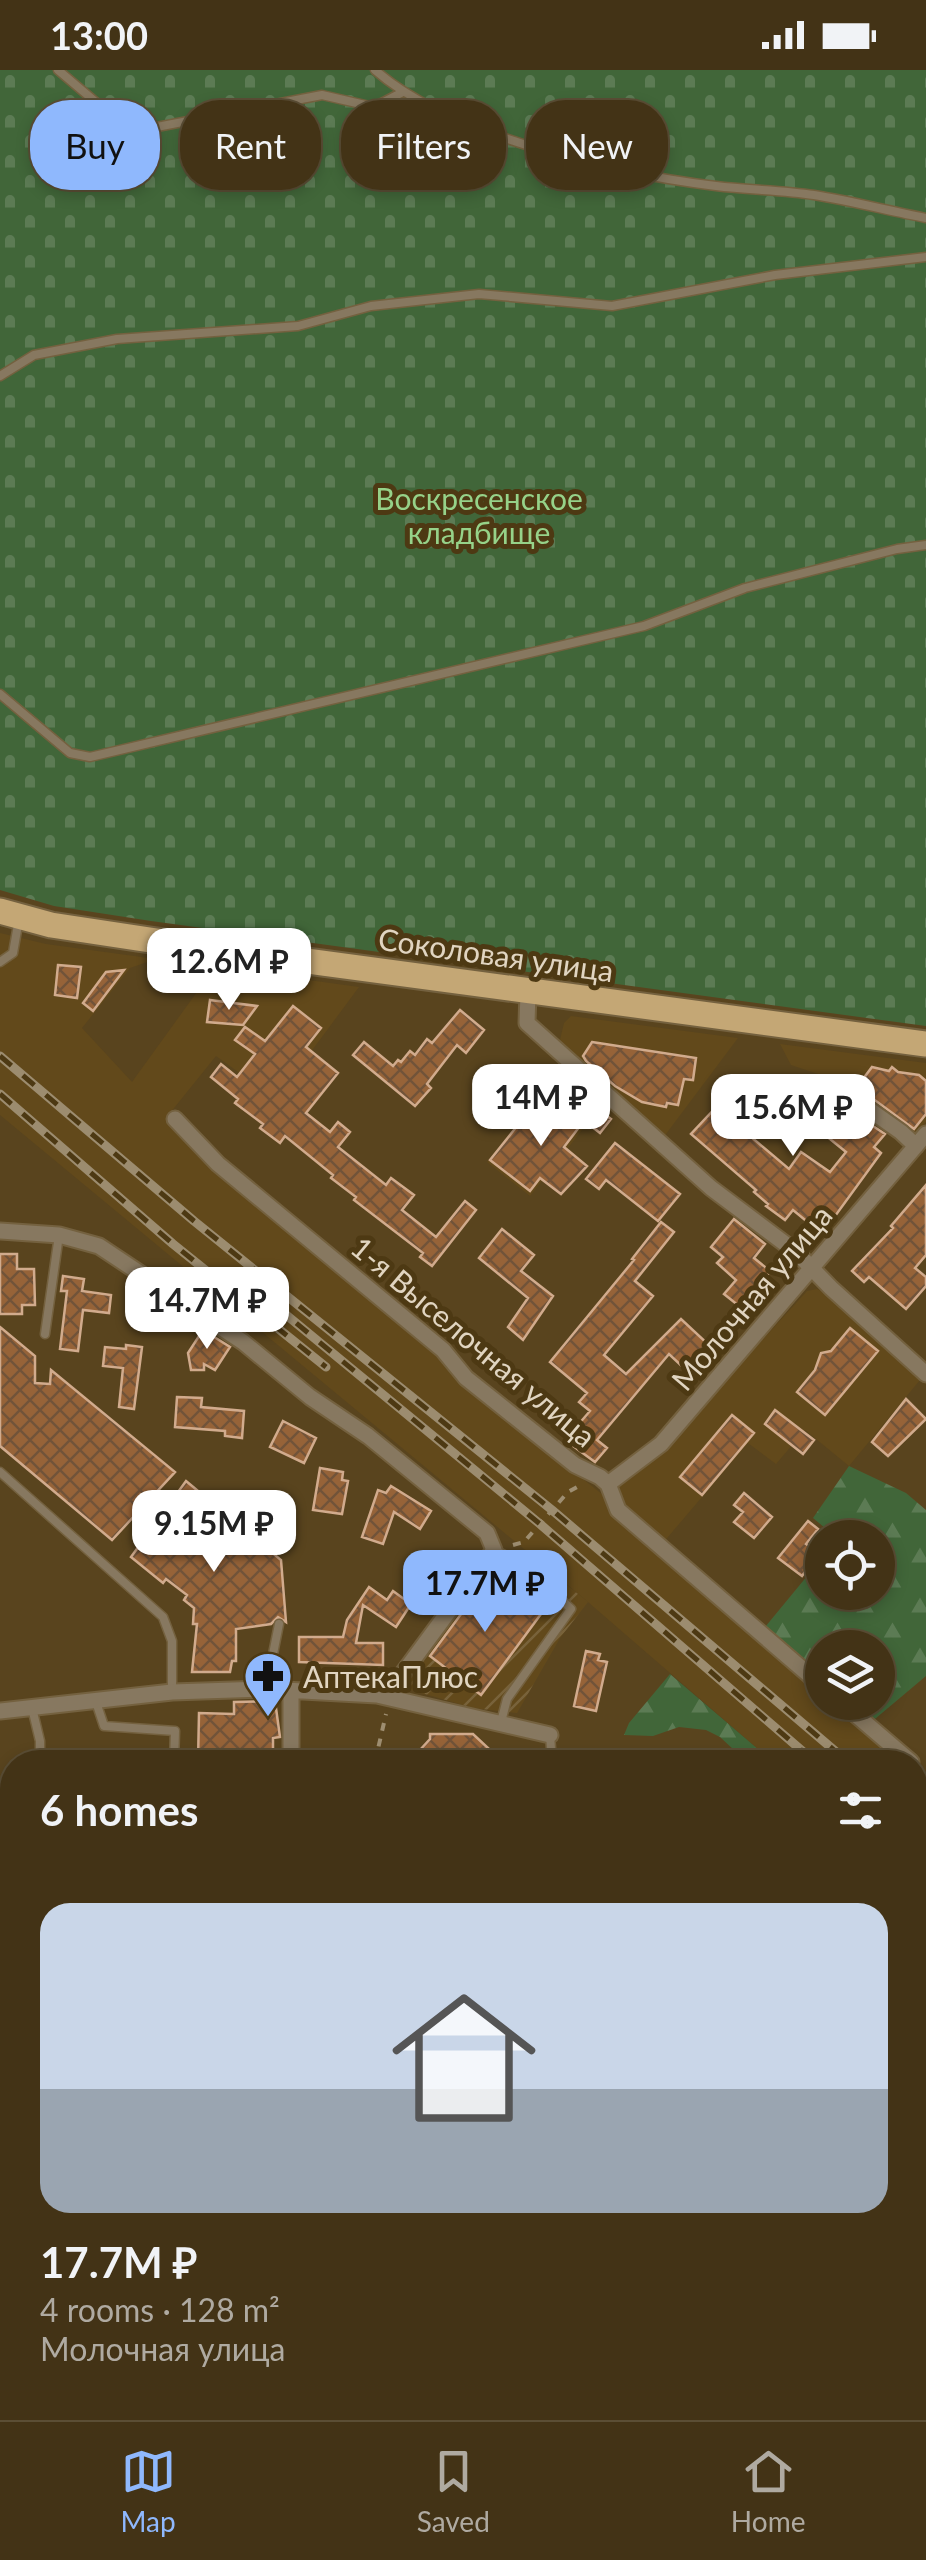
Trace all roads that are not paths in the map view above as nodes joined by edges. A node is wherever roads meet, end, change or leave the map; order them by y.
1 (58, 70) edge
2 (375, 70) edge
3 (400, 92) junction
4 (926, 218) edge
5 (926, 256) edge
6 (0, 376) edge
7 (926, 545) edge
8 (0, 694) edge
9 (10, 914) edge
10 (0, 962) edge
11 (528, 992) junction
12 (926, 1044) edge
13 (846, 1094) dead end
14 (175, 1119) dead end
15 (921, 1140) edge
16 (0, 1231) edge
17 (58, 1235) junction
18 (812, 1269) junction
19 (46, 1334) dead end
20 (926, 1374) edge
21 (0, 1472) edge
22 (608, 1484) junction
23 (494, 1550) junction
24 (279, 1624) dead end
25 (805, 1671) edge
26 (266, 1689) junction
27 (172, 1692) junction
28 (290, 1692) junction
29 (94, 1698) junction
30 (390, 1698) junction
31 (32, 1706) junction
32 (0, 1710) edge
33 (862, 1720) edge
34 (501, 1722) junction
35 (550, 1735) joint
36 (40, 1750) edge
37 (174, 1750) edge
38 (291, 1750) edge
39 (551, 1750) edge
40 (897, 1750) edge

1 - 3 lane
2 - 3 lane
3 - 4 lane
5 - 6 lane
7 - 8 lane
9 - 10 lane
9 - 11 main road, Соколовая улица
11 - 12 main road, Соколовая улица
11 - 18 street
13 - 15 street
14 - 22 street, 1-я Выселочная улица
15 - 18 street, Молочная улица
16 - 17 street
17 - 19 lane
17 - 23 street
18 - 20 street
18 - 22 street, Молочная улица
21 - 27 lane
22 - 25 street, 1-я Выселочная улица
23 - 30 street
23 - 34 lane
24 - 26 lane
26 - 27 street
26 - 28 street
27 - 29 street
28 - 30 street
28 - 38 street
29 - 31 street
29 - 37 lane
30 - 34 street
31 - 32 street
31 - 36 lane
33 - 40 street
34 - 35 street
35 - 39 lane

